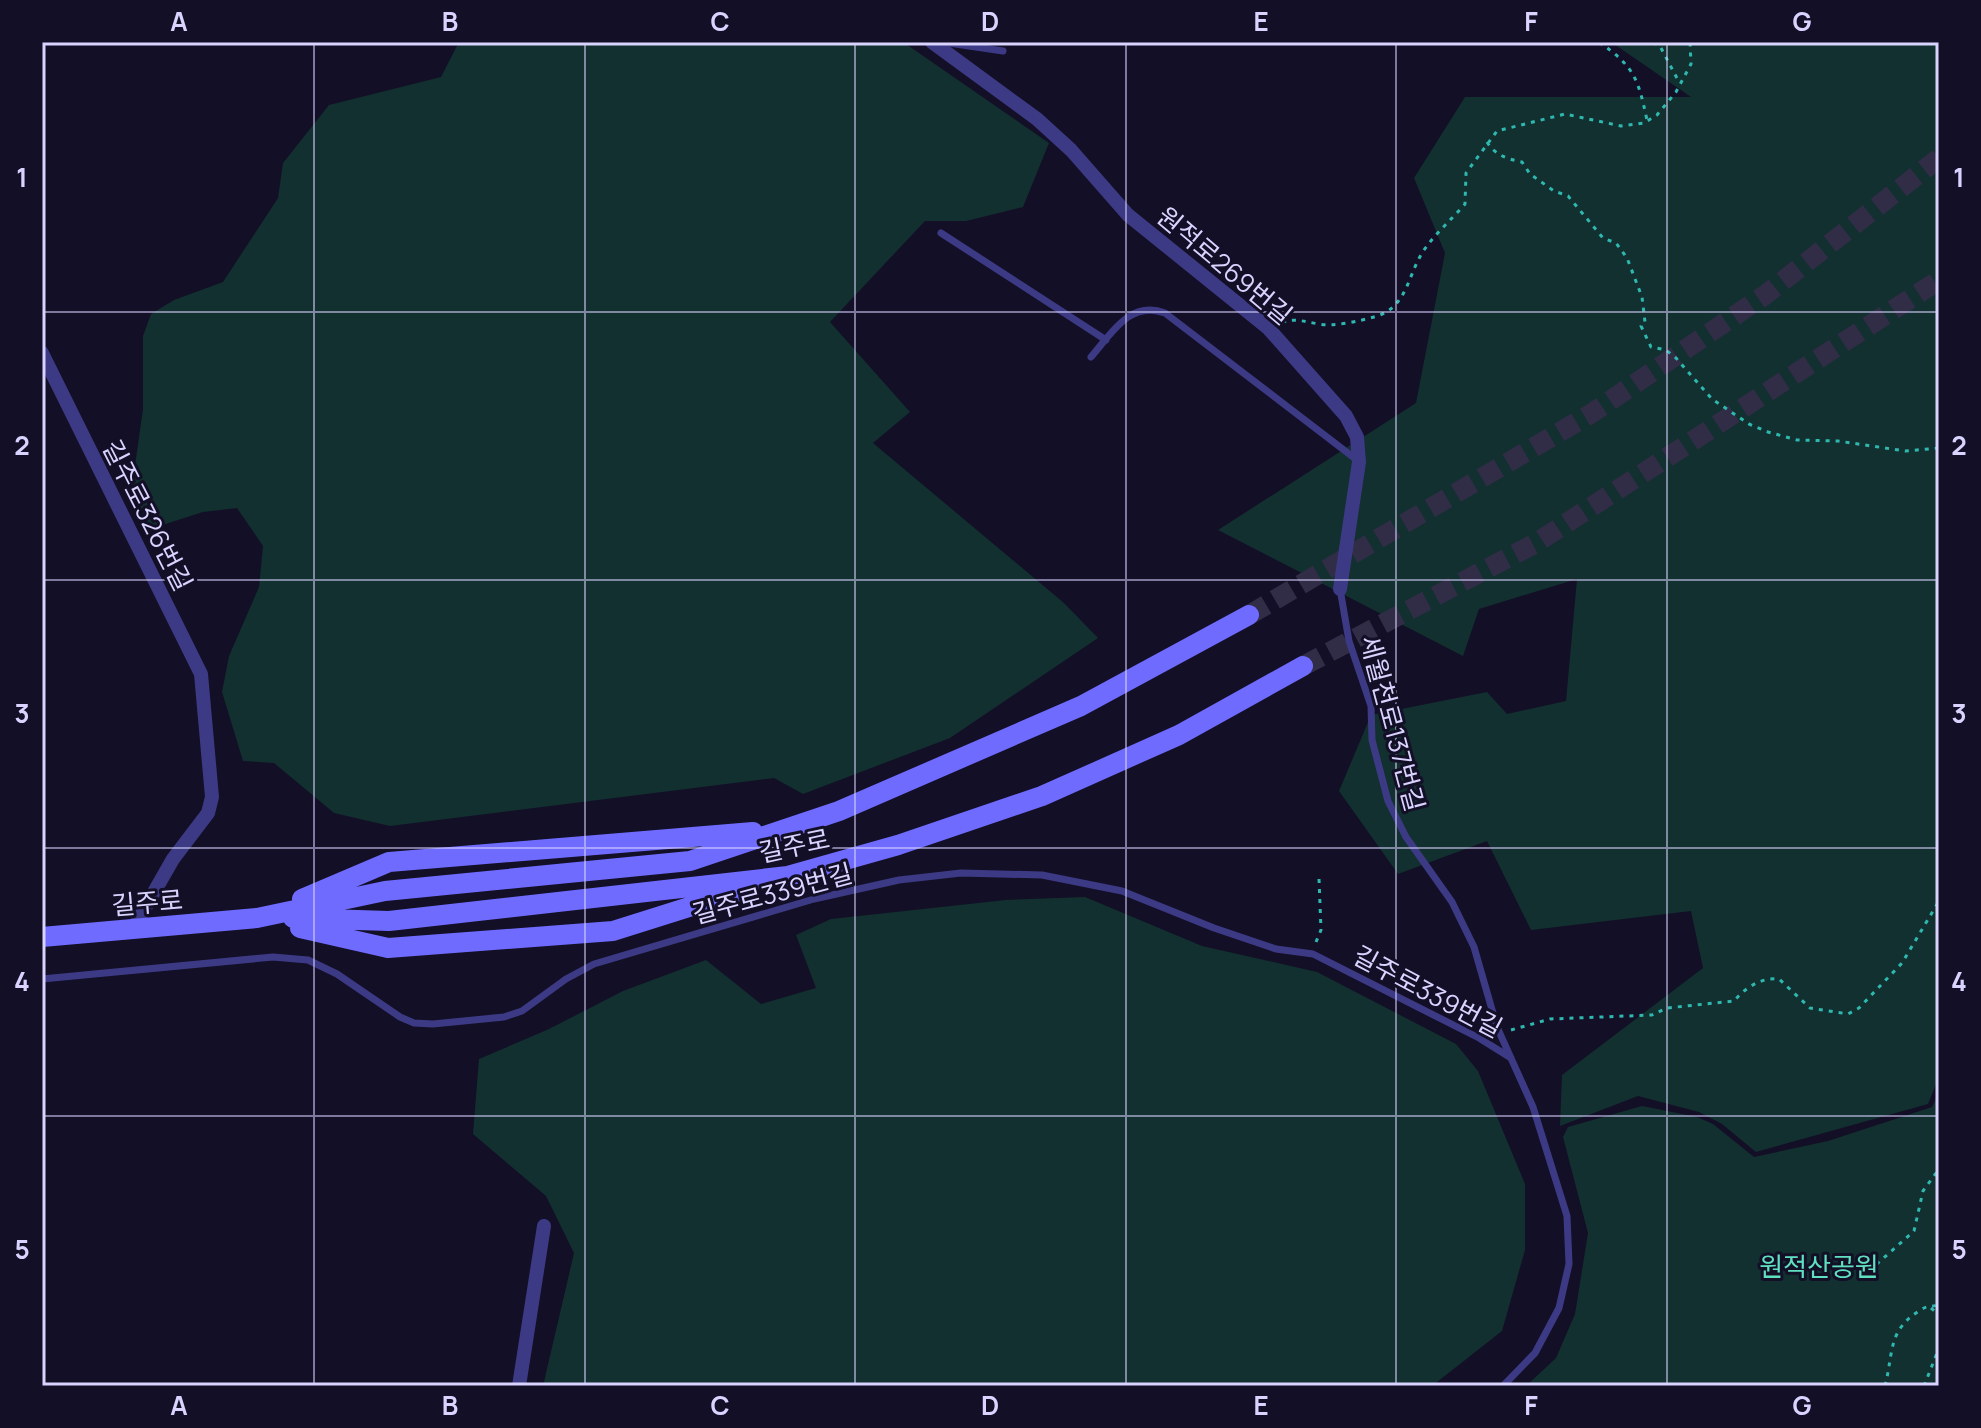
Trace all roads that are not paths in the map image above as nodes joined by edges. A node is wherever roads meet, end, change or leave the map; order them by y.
1 (932, 42) edge
2 (942, 42) edge
3 (1003, 51) dead end
4 (941, 233) dead end
5 (1106, 340) junction
6 (43, 357) edge
7 (1091, 357) dead end
8 (1359, 462) junction
9 (1340, 589) joint
10 (1249, 615) tunnel mouth
11 (1303, 666) tunnel mouth
12 (787, 829) junction
13 (788, 876) junction
14 (257, 918) junction
15 (133, 929) junction
16 (42, 937) edge
17 (42, 979) edge
18 (1511, 1058) junction
19 (544, 1226) dead end
20 (519, 1386) edge
21 (1503, 1386) edge

1 - 8 street, 원적로269번길
2 - 3 lane
4 - 5 lane
5 - 7 lane
5 - 8 lane
6 - 15 street, 길주로326번길
8 - 9 street, 원적로269번길
9 - 18 lane, 세월천로137번길
10 - 12 main road, 길주로
11 - 13 main road, 길주로
12 - 14 main road, 길주로
12 - 14 main road
13 - 14 main road, 길주로
13 - 14 main road
14 - 15 main road, 길주로
15 - 16 main road, 길주로
17 - 18 lane, 길주로339번길
18 - 21 lane, 세월천로137번길
19 - 20 street

